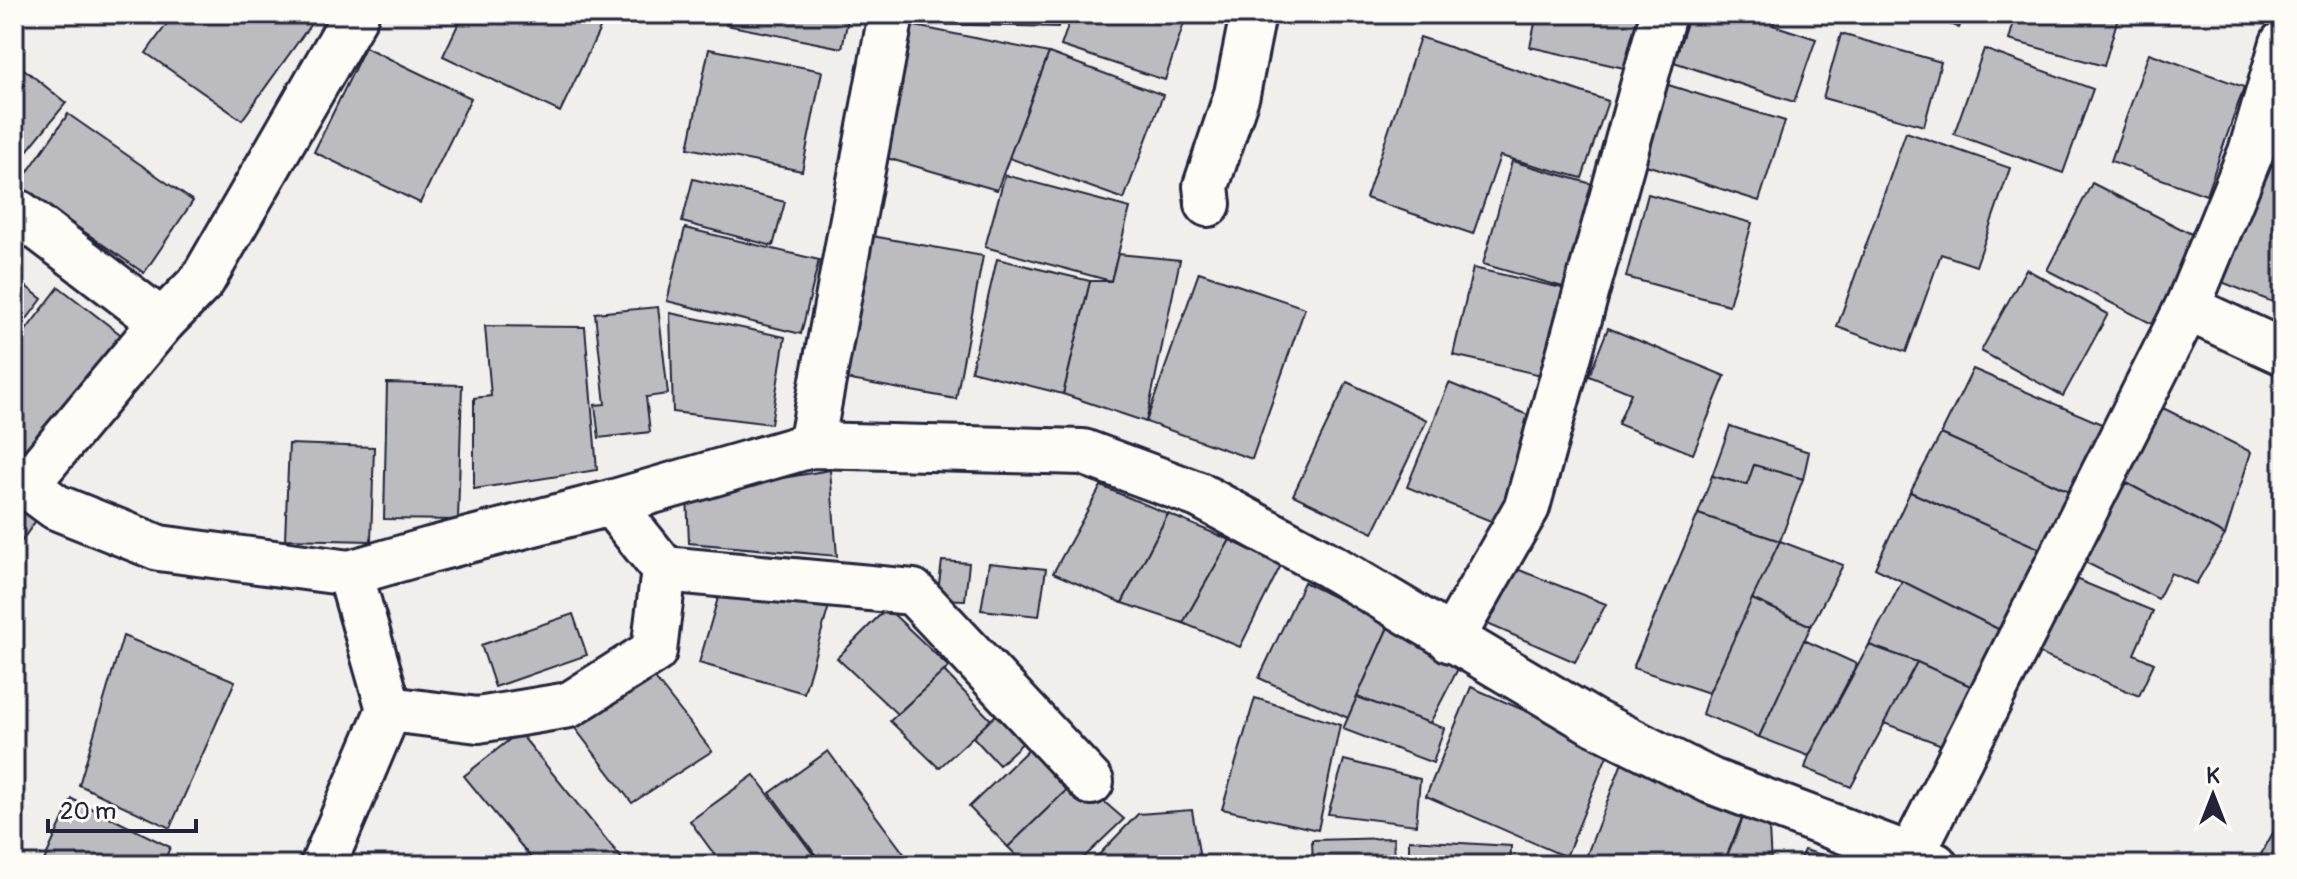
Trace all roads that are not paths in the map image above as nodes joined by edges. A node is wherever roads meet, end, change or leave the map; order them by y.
1 (356, 14) edge
2 (891, 14) edge
3 (1253, 14) edge
4 (1663, 14) edge
5 (2283, 43) edge
6 (1208, 204) dead end
7 (19, 213) dead end
8 (2187, 308) junction
9 (162, 322) junction
10 (2283, 352) edge
11 (811, 445) junction
12 (20, 480) edge
13 (611, 503) junction
14 (664, 569) junction
15 (350, 573) junction
16 (1451, 640) junction
17 (389, 709) junction
18 (1091, 782) dead end
19 (1923, 861) edge
20 (323, 865) edge

1 - 9 street
2 - 11 street
3 - 6 street
4 - 16 street
5 - 8 street
7 - 9 street
8 - 10 street
8 - 19 street
9 - 12 street
11 - 13 street
11 - 16 street
12 - 15 street
13 - 14 street
13 - 15 street
14 - 17 street
14 - 18 street
15 - 17 street
16 - 19 street
17 - 20 street

